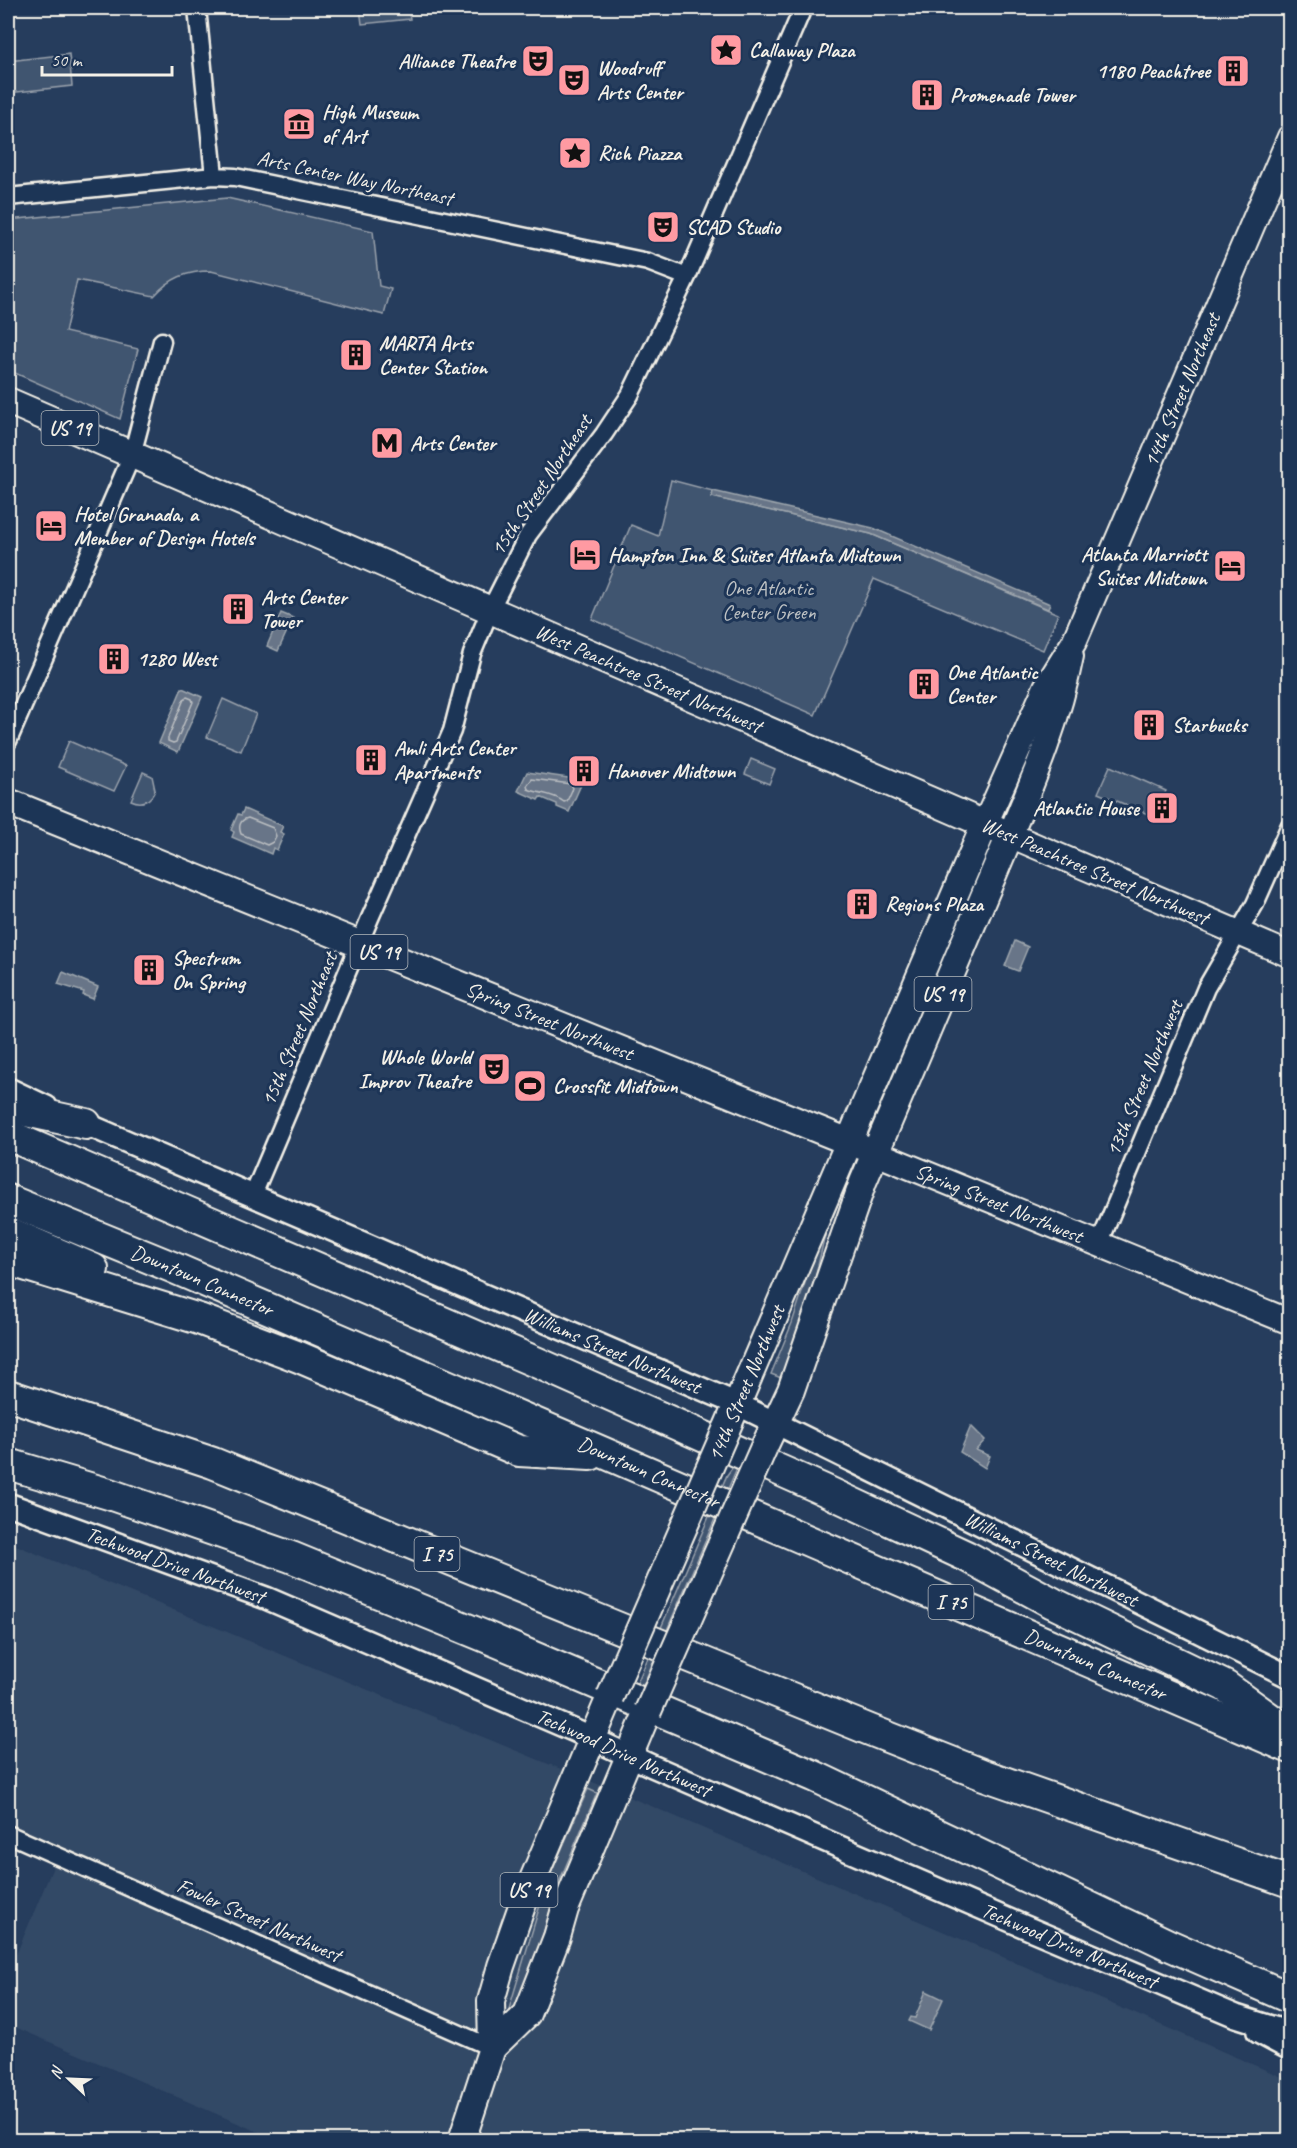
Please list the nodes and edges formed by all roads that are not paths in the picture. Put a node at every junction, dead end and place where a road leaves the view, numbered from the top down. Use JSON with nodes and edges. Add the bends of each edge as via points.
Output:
{"nodes":[{"id":1,"x":197,"y":8,"type":"edge"},
{"id":2,"x":803,"y":8,"type":"edge"},
{"id":3,"x":1290,"y":136,"type":"edge"},
{"id":4,"x":214,"y":176,"type":"junction"},
{"id":5,"x":8,"y":198,"type":"edge"},
{"id":6,"x":687,"y":277,"type":"junction"},
{"id":7,"x":162,"y":341,"type":"dead end"},
{"id":8,"x":8,"y":401,"type":"edge"},
{"id":9,"x":132,"y":455,"type":"junction"},
{"id":10,"x":490,"y":608,"type":"junction"},
{"id":11,"x":1074,"y":642,"type":"junction"},
{"id":12,"x":8,"y":741,"type":"edge"},
{"id":13,"x":8,"y":802,"type":"edge"},
{"id":14,"x":985,"y":824,"type":"junction"},
{"id":15,"x":1290,"y":825,"type":"edge"},
{"id":16,"x":1010,"y":835,"type":"junction"},
{"id":17,"x":1239,"y":933,"type":"junction"},
{"id":18,"x":359,"y":944,"type":"junction"},
{"id":19,"x":1290,"y":955,"type":"edge"},
{"id":20,"x":8,"y":1086,"type":"edge"},
{"id":21,"x":8,"y":1107,"type":"edge"},
{"id":22,"x":86,"y":1124,"type":"junction"},
{"id":23,"x":10,"y":1136,"type":"edge"},
{"id":24,"x":849,"y":1142,"type":"junction"},
{"id":25,"x":875,"y":1153,"type":"junction"},
{"id":26,"x":253,"y":1195,"type":"junction"},
{"id":27,"x":8,"y":1200,"type":"edge"},
{"id":28,"x":8,"y":1232,"type":"edge"},
{"id":29,"x":1099,"y":1244,"type":"junction"},
{"id":30,"x":8,"y":1260,"type":"edge"},
{"id":31,"x":199,"y":1319,"type":"junction"},
{"id":32,"x":1290,"y":1322,"type":"edge"},
{"id":33,"x":8,"y":1395,"type":"edge"},
{"id":34,"x":737,"y":1404,"type":"junction"},
{"id":35,"x":775,"y":1423,"type":"junction"},
{"id":36,"x":612,"y":1456,"type":"junction"},
{"id":37,"x":8,"y":1464,"type":"edge"},
{"id":38,"x":8,"y":1504,"type":"edge"},
{"id":39,"x":1290,"y":1677,"type":"edge"},
{"id":40,"x":1290,"y":1733,"type":"edge"},
{"id":41,"x":592,"y":1739,"type":"junction"},
{"id":42,"x":1290,"y":1748,"type":"edge"},
{"id":43,"x":629,"y":1756,"type":"junction"},
{"id":44,"x":8,"y":1834,"type":"edge"},
{"id":45,"x":1290,"y":1882,"type":"edge"},
{"id":46,"x":1290,"y":1998,"type":"edge"},
{"id":47,"x":1236,"y":2016,"type":"junction"},
{"id":48,"x":1290,"y":2032,"type":"edge"},
{"id":49,"x":492,"y":2048,"type":"junction"},
{"id":50,"x":1290,"y":2049,"type":"edge"},
{"id":51,"x":462,"y":2140,"type":"edge"}],
"edges":[{"from":1,"to":4,"type":"street"},
{"from":2,"to":6,"type":"street","name":"15th Street Northeast"},
{"from":3,"to":11,"type":"main road","name":"14th Street Northeast"},
{"from":4,"to":5,"type":"street","name":"Arts Center Way Northeast"},
{"from":4,"to":6,"type":"street","name":"Arts Center Way Northeast","via":[[253,179],[648,262]]},
{"from":6,"to":10,"type":"street","name":"15th Street Northeast","via":[[630,395],[528,535]]},
{"from":7,"to":9,"type":"street"},
{"from":8,"to":9,"type":"main road","name":"West Peachtree Street Northwest","number":"US 19"},
{"from":9,"to":10,"type":"main road","name":"West Peachtree Street Northwest","number":"US 19"},
{"from":9,"to":12,"type":"street"},
{"from":10,"to":14,"type":"main road","name":"West Peachtree Street Northwest","number":"US 19"},
{"from":10,"to":18,"type":"street","name":"15th Street Northeast","via":[[472,654],[452,731]]},
{"from":11,"to":14,"type":"main road","name":"14th Street Northeast","via":[[1046,687]]},
{"from":11,"to":16,"type":"main road","name":"14th Street Northeast","via":[[1064,695]]},
{"from":13,"to":18,"type":"main road","name":"Spring Street Northwest","number":"US 19"},
{"from":14,"to":16,"type":"main road","name":"West Peachtree Street Northwest","number":"US 19"},
{"from":14,"to":24,"type":"main road","name":"14th Street Northwest"},
{"from":15,"to":17,"type":"street","name":"13th Street Northwest"},
{"from":16,"to":17,"type":"main road","name":"West Peachtree Street Northwest"},
{"from":16,"to":25,"type":"main road","name":"14th Street Northwest","number":"US 19"},
{"from":17,"to":19,"type":"main road","name":"West Peachtree Street Northwest"},
{"from":17,"to":29,"type":"street","name":"13th Street Northwest","via":[[1206,988]]},
{"from":18,"to":24,"type":"main road","name":"Spring Street Northwest","number":"US 19"},
{"from":18,"to":26,"type":"street","name":"15th Street Northeast"},
{"from":20,"to":22,"type":"street"},
{"from":21,"to":22,"type":"highway"},
{"from":22,"to":26,"type":"street","name":"Williams Street Northwest"},
{"from":23,"to":40,"type":"highway","via":[[549,1367],[935,1542],[1226,1686]]},
{"from":24,"to":25,"type":"main road","name":"Spring Street Northwest"},
{"from":24,"to":34,"type":"main road","name":"14th Street Northwest","number":"US 19"},
{"from":25,"to":29,"type":"main road","name":"Spring Street Northwest"},
{"from":25,"to":35,"type":"main road","name":"14th Street Northwest","number":"US 19","via":[[791,1390]]},
{"from":26,"to":34,"type":"street","name":"Williams Street Northwest"},
{"from":27,"to":36,"type":"highway","name":"Downtown Connector","number":"I 75"},
{"from":28,"to":31,"type":"highway","via":[[159,1296]]},
{"from":29,"to":32,"type":"main road","name":"Spring Street Northwest"},
{"from":30,"to":31,"type":"highway"},
{"from":31,"to":36,"type":"highway","via":[[299,1357],[519,1451]]},
{"from":33,"to":45,"type":"highway","number":"I 75","via":[[213,1463],[891,1738]]},
{"from":34,"to":35,"type":"street","name":"Williams Street Northwest"},
{"from":34,"to":41,"type":"main road","name":"14th Street Northwest","number":"US 19","bridge":true},
{"from":35,"to":39,"type":"street","name":"Williams Street Northwest"},
{"from":35,"to":43,"type":"main road","name":"14th Street Northwest","number":"US 19","bridge":true},
{"from":36,"to":42,"type":"highway","name":"Downtown Connector","number":"I 75"},
{"from":37,"to":46,"type":"highway","via":[[109,1494],[291,1557],[484,1636],[814,1776],[1169,1946]]},
{"from":38,"to":41,"type":"street","name":"Techwood Drive Northwest","via":[[266,1598]]},
{"from":41,"to":43,"type":"street","name":"Techwood Drive Northwest"},
{"from":41,"to":49,"type":"main road","name":"14th Street Northwest","number":"US 19","via":[[523,1903],[501,1966],[491,2001]]},
{"from":43,"to":47,"type":"street","name":"Techwood Drive Northwest"},
{"from":43,"to":49,"type":"main road","name":"14th Street Northwest","number":"US 19","via":[[526,2013]]},
{"from":44,"to":49,"type":"street","name":"Fowler Street Northwest"},
{"from":47,"to":48,"type":"street","name":"Techwood Drive Northwest"},
{"from":47,"to":50,"type":"street","name":"Techwood Drive Northwest","via":[[1261,2035]]},
{"from":49,"to":51,"type":"main road","name":"14th Street Northwest","number":"US 19"}]}
